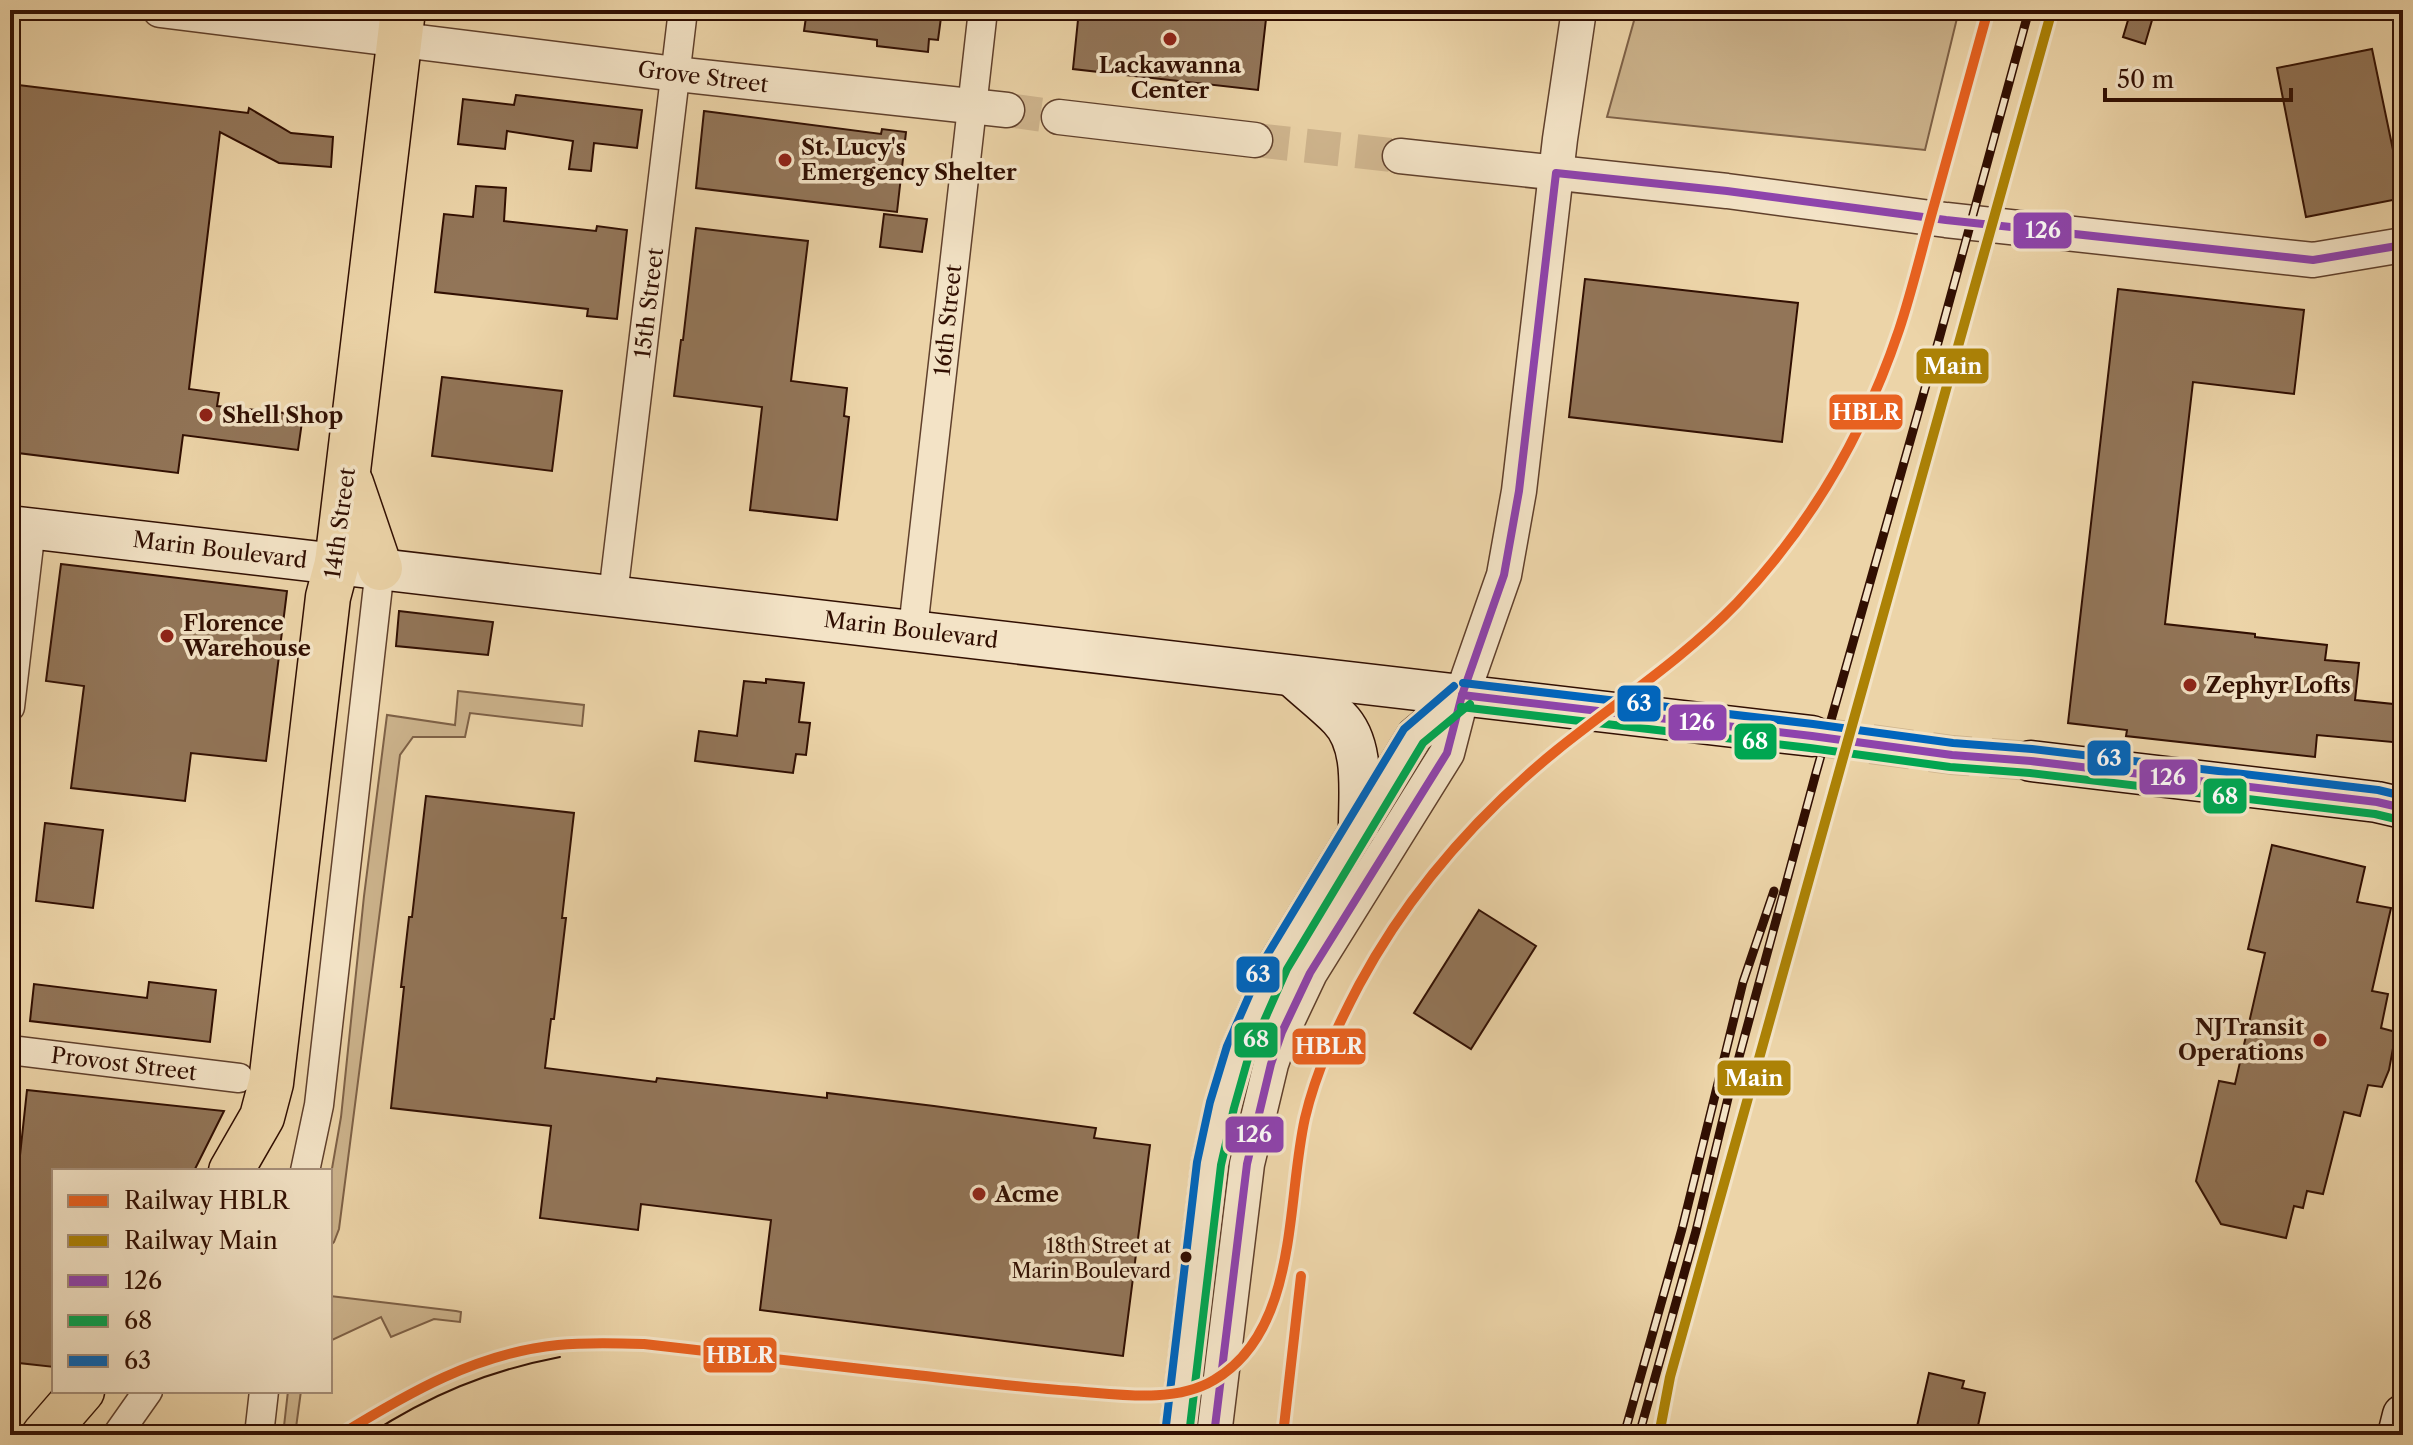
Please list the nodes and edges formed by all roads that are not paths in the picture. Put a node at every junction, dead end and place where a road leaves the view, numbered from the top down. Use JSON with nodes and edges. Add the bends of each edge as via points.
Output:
{"nodes":[{"id":1,"x":160,"y":10,"type":"edge"},
{"id":2,"x":683,"y":10,"type":"edge"},
{"id":3,"x":983,"y":10,"type":"edge"},
{"id":4,"x":1579,"y":10,"type":"edge"},
{"id":5,"x":402,"y":25,"type":"edge"},
{"id":6,"x":676,"y":74,"type":"junction"},
{"id":7,"x":972,"y":107,"type":"junction"},
{"id":8,"x":1007,"y":110,"type":"tunnel mouth"},
{"id":9,"x":1059,"y":117,"type":"tunnel mouth"},
{"id":10,"x":1255,"y":140,"type":"tunnel mouth"},
{"id":11,"x":1400,"y":156,"type":"tunnel mouth"},
{"id":12,"x":1556,"y":173,"type":"junction"},
{"id":13,"x":2403,"y":245,"type":"edge"},
{"id":14,"x":347,"y":473,"type":"junction"},
{"id":15,"x":21,"y":527,"type":"edge"},
{"id":16,"x":337,"y":563,"type":"junction"},
{"id":17,"x":380,"y":568,"type":"junction"},
{"id":18,"x":613,"y":595,"type":"junction"},
{"id":19,"x":913,"y":629,"type":"junction"},
{"id":20,"x":1292,"y":676,"type":"junction"},
{"id":21,"x":1462,"y":695,"type":"junction"},
{"id":22,"x":10,"y":707,"type":"edge"},
{"id":23,"x":1812,"y":736,"type":"tunnel mouth"},
{"id":24,"x":2031,"y":761,"type":"tunnel mouth"},
{"id":25,"x":2403,"y":808,"type":"edge"},
{"id":26,"x":1359,"y":825,"type":"junction"},
{"id":27,"x":10,"y":1050,"type":"edge"},
{"id":28,"x":255,"y":1081,"type":"junction"},
{"id":29,"x":232,"y":1169,"type":"edge"},
{"id":30,"x":305,"y":1169,"type":"edge"},
{"id":31,"x":80,"y":1393,"type":"edge"},
{"id":32,"x":147,"y":1393,"type":"edge"},
{"id":33,"x":264,"y":1393,"type":"edge"},
{"id":34,"x":2403,"y":1415,"type":"edge"},
{"id":35,"x":44,"y":1435,"type":"edge"},
{"id":36,"x":117,"y":1435,"type":"edge"},
{"id":37,"x":259,"y":1435,"type":"edge"},
{"id":38,"x":1177,"y":1435,"type":"edge"},
{"id":39,"x":1214,"y":1435,"type":"edge"},
{"id":40,"x":2398,"y":1435,"type":"edge"}],
"edges":[{"from":1,"to":5,"type":"street","name":"Grove Street"},
{"from":2,"to":6,"type":"street","name":"15th Street"},
{"from":3,"to":7,"type":"street","name":"16th Street"},
{"from":4,"to":12,"type":"street"},
{"from":5,"to":6,"type":"street","name":"Grove Street"},
{"from":5,"to":14,"type":"highway","name":"14th Street"},
{"from":6,"to":7,"type":"street","name":"Grove Street"},
{"from":6,"to":18,"type":"street","name":"15th Street"},
{"from":7,"to":8,"type":"street","name":"Grove Street"},
{"from":7,"to":19,"type":"street","name":"16th Street"},
{"from":9,"to":10,"type":"street"},
{"from":11,"to":12,"type":"street"},
{"from":12,"to":13,"type":"street","via":[[2313,260]]},
{"from":12,"to":21,"type":"street","via":[[1510,548]]},
{"from":14,"to":16,"type":"highway","name":"14th Street"},
{"from":14,"to":17,"type":"highway"},
{"from":15,"to":16,"type":"main road","name":"Marin Boulevard"},
{"from":15,"to":22,"type":"street"},
{"from":16,"to":17,"type":"main road","name":"Marin Boulevard"},
{"from":16,"to":28,"type":"highway","name":"14th Street"},
{"from":17,"to":18,"type":"main road","name":"Marin Boulevard"},
{"from":17,"to":30,"type":"street","name":"14th Street","via":[[319,1105]]},
{"from":18,"to":19,"type":"main road","name":"Marin Boulevard"},
{"from":19,"to":20,"type":"main road","name":"Marin Boulevard"},
{"from":20,"to":21,"type":"main road","name":"Marin Boulevard"},
{"from":20,"to":26,"type":"main road","via":[[1348,731],[1359,767]]},
{"from":21,"to":23,"type":"main road","name":"Marin Boulevard"},
{"from":21,"to":26,"type":"street","via":[[1414,735]]},
{"from":21,"to":39,"type":"street","via":[[1447,753],[1310,973],[1271,1064],[1247,1164]]},
{"from":24,"to":25,"type":"main road"},
{"from":26,"to":38,"type":"street","via":[[1276,963],[1238,1051],[1209,1163]]},
{"from":27,"to":28,"type":"street","name":"Provost Street"},
{"from":28,"to":29,"type":"highway","name":"14th Street","via":[[262,1117]]},
{"from":31,"to":35,"type":"highway"},
{"from":32,"to":36,"type":"street"},
{"from":33,"to":37,"type":"street"},
{"from":34,"to":40,"type":"main road"}]}
